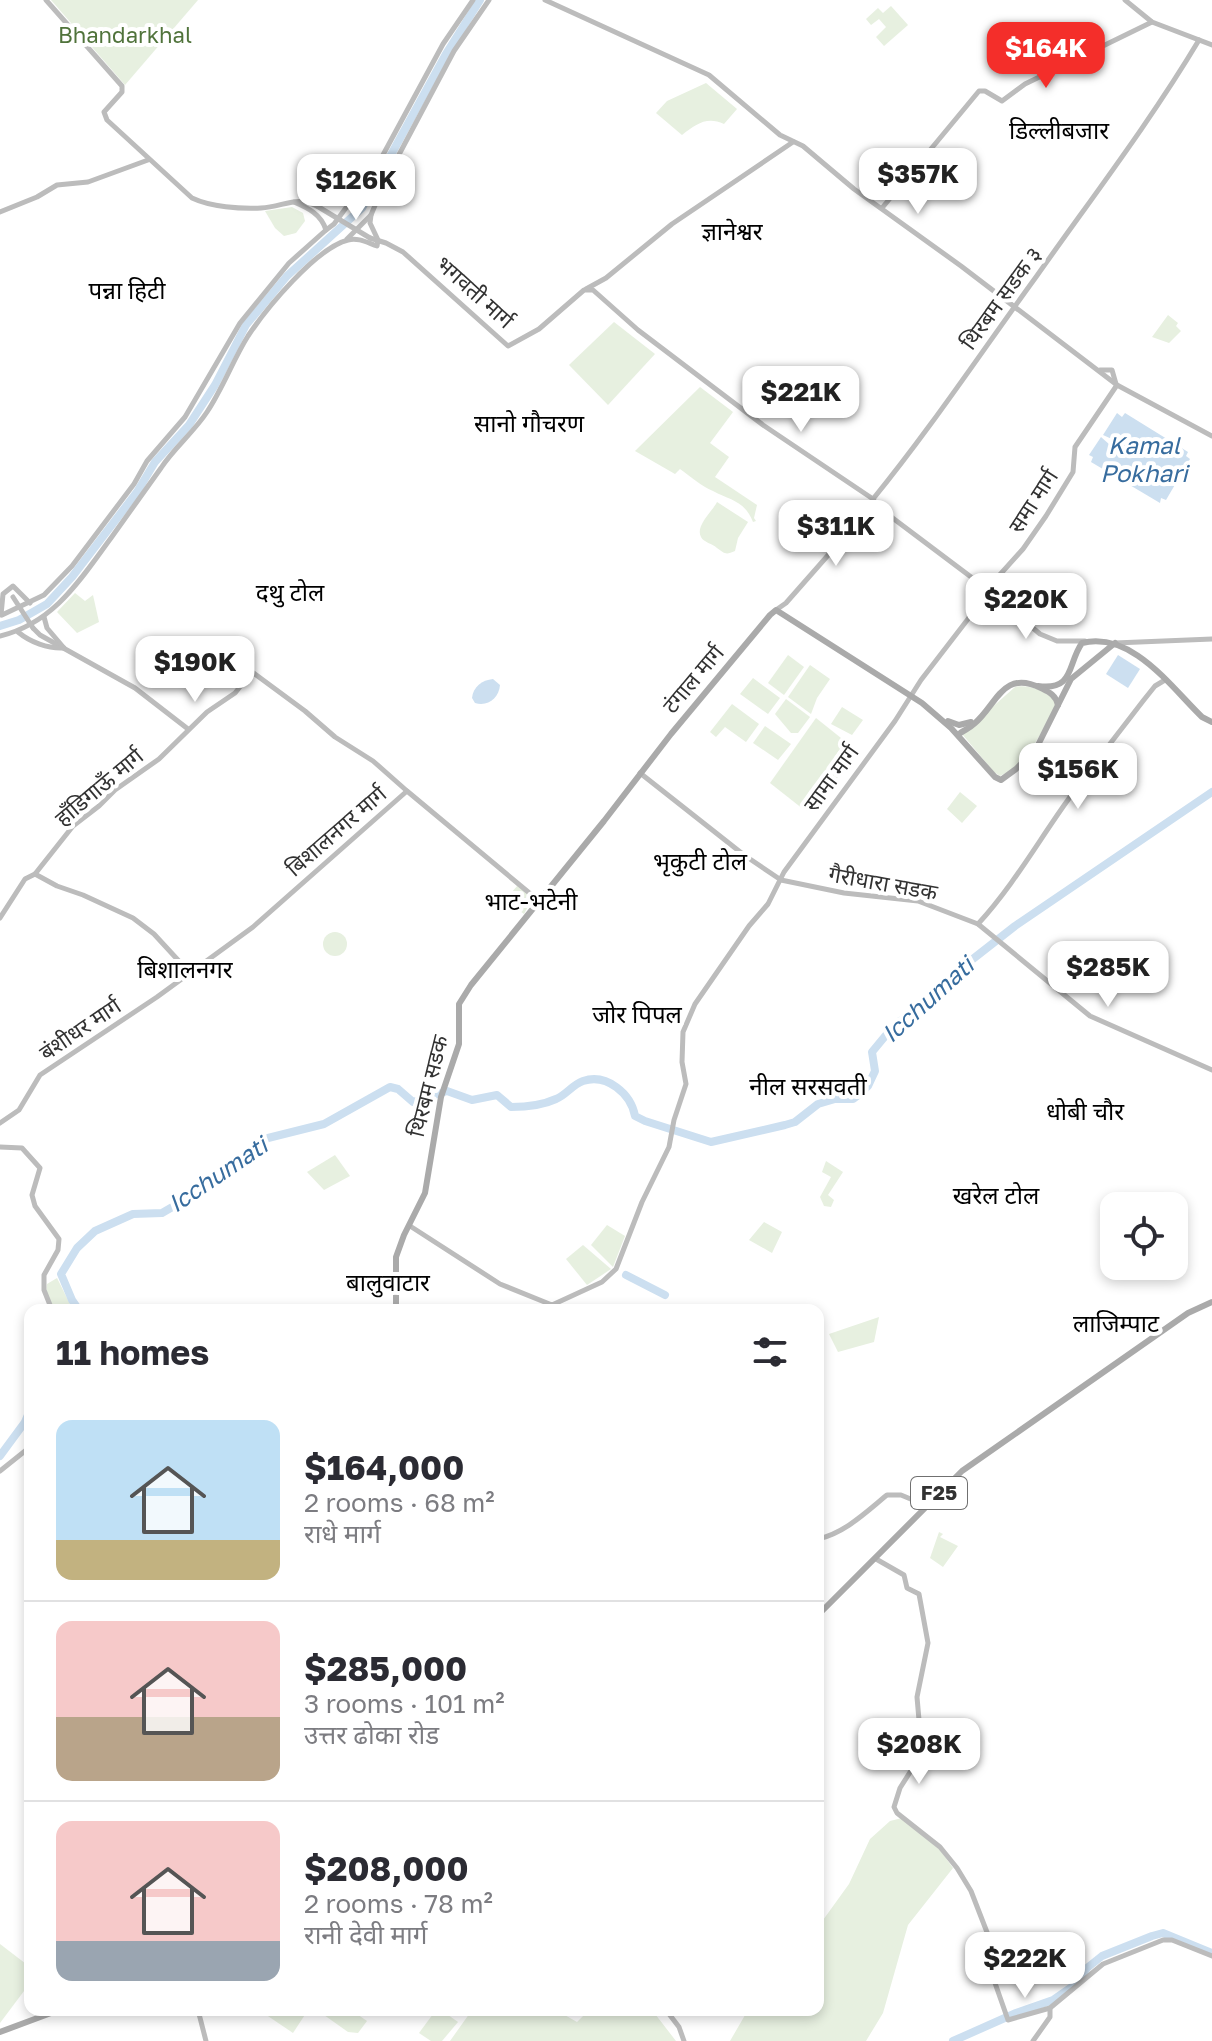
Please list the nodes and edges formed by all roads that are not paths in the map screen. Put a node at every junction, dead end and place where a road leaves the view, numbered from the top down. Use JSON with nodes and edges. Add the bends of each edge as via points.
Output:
{"nodes":[{"id":1,"x":46,"y":0,"type":"edge"},
{"id":2,"x":473,"y":0,"type":"edge"},
{"id":3,"x":489,"y":0,"type":"edge"},
{"id":4,"x":545,"y":0,"type":"edge"},
{"id":5,"x":1125,"y":0,"type":"edge"},
{"id":6,"x":1152,"y":22,"type":"junction"},
{"id":7,"x":1199,"y":40,"type":"junction"},
{"id":8,"x":1212,"y":45,"type":"edge"},
{"id":9,"x":794,"y":142,"type":"junction"},
{"id":10,"x":148,"y":160,"type":"junction"},
{"id":11,"x":305,"y":200,"type":"junction"},
{"id":12,"x":351,"y":201,"type":"junction"},
{"id":13,"x":294,"y":202,"type":"junction"},
{"id":14,"x":882,"y":208,"type":"junction"},
{"id":15,"x":0,"y":212,"type":"edge"},
{"id":16,"x":371,"y":215,"type":"junction"},
{"id":17,"x":326,"y":230,"type":"junction"},
{"id":18,"x":347,"y":240,"type":"junction"},
{"id":19,"x":378,"y":243,"type":"junction"},
{"id":20,"x":606,"y":278,"type":"junction"},
{"id":21,"x":584,"y":290,"type":"junction"},
{"id":22,"x":601,"y":297,"type":"junction"},
{"id":23,"x":1014,"y":308,"type":"junction"},
{"id":24,"x":1117,"y":385,"type":"junction"},
{"id":25,"x":1212,"y":436,"type":"edge"},
{"id":26,"x":874,"y":501,"type":"junction"},
{"id":27,"x":987,"y":589,"type":"junction"},
{"id":28,"x":2,"y":590,"type":"edge"},
{"id":29,"x":30,"y":603,"type":"junction"},
{"id":30,"x":776,"y":610,"type":"junction"},
{"id":31,"x":1,"y":615,"type":"edge"},
{"id":32,"x":44,"y":617,"type":"junction"},
{"id":33,"x":18,"y":632,"type":"junction"},
{"id":34,"x":0,"y":636,"type":"edge"},
{"id":35,"x":1212,"y":639,"type":"edge"},
{"id":36,"x":1086,"y":641,"type":"junction"},
{"id":37,"x":1115,"y":643,"type":"junction"},
{"id":38,"x":64,"y":648,"type":"junction"},
{"id":39,"x":1071,"y":676,"type":"junction"},
{"id":40,"x":1165,"y":680,"type":"junction"},
{"id":41,"x":1038,"y":686,"type":"junction"},
{"id":42,"x":912,"y":697,"type":"junction"},
{"id":43,"x":1058,"y":705,"type":"junction"},
{"id":44,"x":931,"y":710,"type":"junction"},
{"id":45,"x":981,"y":717,"type":"junction"},
{"id":46,"x":1212,"y":722,"type":"edge"},
{"id":47,"x":188,"y":729,"type":"junction"},
{"id":48,"x":958,"y":735,"type":"junction"},
{"id":49,"x":640,"y":773,"type":"junction"},
{"id":50,"x":407,"y":791,"type":"junction"},
{"id":51,"x":35,"y":874,"type":"junction"},
{"id":52,"x":781,"y":880,"type":"junction"},
{"id":53,"x":539,"y":901,"type":"junction"},
{"id":54,"x":0,"y":918,"type":"edge"},
{"id":55,"x":978,"y":924,"type":"junction"},
{"id":56,"x":189,"y":972,"type":"junction"},
{"id":57,"x":1212,"y":1070,"type":"edge"},
{"id":58,"x":0,"y":1123,"type":"edge"},
{"id":59,"x":0,"y":1147,"type":"edge"},
{"id":60,"x":410,"y":1226,"type":"junction"},
{"id":61,"x":1212,"y":1302,"type":"edge"},
{"id":62,"x":50,"y":1304,"type":"edge"},
{"id":63,"x":396,"y":1304,"type":"edge"},
{"id":64,"x":543,"y":1304,"type":"edge"},
{"id":65,"x":560,"y":1304,"type":"edge"},
{"id":66,"x":24,"y":1452,"type":"edge"},
{"id":67,"x":0,"y":1471,"type":"edge"},
{"id":68,"x":925,"y":1505,"type":"junction"},
{"id":69,"x":824,"y":1537,"type":"edge"},
{"id":70,"x":876,"y":1559,"type":"junction"},
{"id":71,"x":824,"y":1609,"type":"edge"},
{"id":72,"x":1212,"y":1956,"type":"edge"},
{"id":73,"x":1050,"y":2008,"type":"junction"},
{"id":74,"x":43,"y":2016,"type":"edge"},
{"id":75,"x":200,"y":2016,"type":"edge"},
{"id":76,"x":671,"y":2016,"type":"edge"},
{"id":77,"x":0,"y":2032,"type":"edge"},
{"id":78,"x":206,"y":2041,"type":"edge"},
{"id":79,"x":684,"y":2041,"type":"edge"},
{"id":80,"x":1033,"y":2041,"type":"edge"}],
"edges":[{"from":1,"to":10,"type":"main road","via":[[122,86],[104,114]]},
{"from":2,"to":12,"type":"main road","via":[[443,44],[369,182]]},
{"from":3,"to":16,"type":"main road","via":[[398,152]]},
{"from":4,"to":9,"type":"main road","via":[[709,75]]},
{"from":5,"to":6,"type":"main road"},
{"from":6,"to":7,"type":"main road"},
{"from":6,"to":14,"type":"main road","via":[[1025,84],[1002,101],[979,91]]},
{"from":7,"to":8,"type":"main road"},
{"from":7,"to":23,"type":"main road","name":"थिरबम सडक ३"},
{"from":9,"to":14,"type":"main road"},
{"from":9,"to":20,"type":"main road","via":[[672,224]]},
{"from":10,"to":13,"type":"main road","via":[[198,201],[253,208]]},
{"from":10,"to":15,"type":"main road","via":[[88,182],[57,185]]},
{"from":11,"to":12,"type":"main road"},
{"from":11,"to":13,"type":"main road"},
{"from":11,"to":19,"type":"main road","name":"भगवती मार्ग","bridge":true},
{"from":12,"to":17,"type":"main road"},
{"from":13,"to":17,"type":"main road","via":[[315,213]]},
{"from":14,"to":23,"type":"main road"},
{"from":16,"to":18,"type":"main road"},
{"from":16,"to":19,"type":"main road"},
{"from":17,"to":29,"type":"main road","via":[[289,263],[240,323],[185,417],[72,566]]},
{"from":18,"to":19,"type":"main road"},
{"from":18,"to":32,"type":"main road","via":[[294,279],[247,338],[195,429],[161,466],[78,583]]},
{"from":19,"to":21,"type":"main road","name":"भगवती मार्ग","via":[[403,252],[508,346],[539,329]]},
{"from":20,"to":21,"type":"main road"},
{"from":20,"to":22,"type":"main road"},
{"from":21,"to":22,"type":"main road"},
{"from":22,"to":26,"type":"main road","via":[[796,449]]},
{"from":23,"to":24,"type":"main road"},
{"from":23,"to":26,"type":"main road","name":"थिरबम सडक ३"},
{"from":24,"to":25,"type":"main road"},
{"from":24,"to":27,"type":"main road","name":"समा मार्ग","via":[[1075,447],[1073,472],[1046,516]]},
{"from":26,"to":27,"type":"main road"},
{"from":26,"to":30,"type":"main road","name":"थिरबम सडक ३"},
{"from":27,"to":36,"type":"main road","via":[[1045,636]]},
{"from":27,"to":42,"type":"main road","name":"सामा मार्ग"},
{"from":28,"to":29,"type":"main road","via":[[13,586]]},
{"from":28,"to":31,"type":"main road"},
{"from":28,"to":38,"type":"main road","bridge":true,"via":[[40,635]]},
{"from":29,"to":31,"type":"main road"},
{"from":30,"to":42,"type":"main road"},
{"from":30,"to":49,"type":"main road","name":"टंगाल मार्ग"},
{"from":32,"to":33,"type":"main road"},
{"from":32,"to":38,"type":"main road"},
{"from":33,"to":34,"type":"main road"},
{"from":33,"to":38,"type":"main road"},
{"from":35,"to":37,"type":"main road"},
{"from":36,"to":37,"type":"main road"},
{"from":36,"to":39,"type":"main road"},
{"from":37,"to":39,"type":"main road"},
{"from":37,"to":40,"type":"main road"},
{"from":38,"to":47,"type":"main road","via":[[135,688]]},
{"from":39,"to":41,"type":"main road","via":[[1053,687]]},
{"from":39,"to":43,"type":"main road"},
{"from":40,"to":46,"type":"main road"},
{"from":40,"to":55,"type":"main road","via":[[1143,701]]},
{"from":41,"to":43,"type":"main road","via":[[1055,696]]},
{"from":41,"to":45,"type":"main road","via":[[1013,684]]},
{"from":42,"to":44,"type":"main road"},
{"from":42,"to":52,"type":"main road","name":"सामा मार्ग"},
{"from":43,"to":48,"type":"main road","via":[[1036,749],[1001,780]]},
{"from":44,"to":45,"type":"main road","via":[[959,725]]},
{"from":44,"to":48,"type":"main road"},
{"from":45,"to":48,"type":"main road"},
{"from":47,"to":50,"type":"main road","name":"हाँडिगाऊँ मार्ग","via":[[235,693],[252,672]]},
{"from":47,"to":51,"type":"main road","name":"हाँडिगाऊँ मार्ग","via":[[159,759],[73,826]]},
{"from":49,"to":52,"type":"main road"},
{"from":49,"to":53,"type":"main road","name":"थिरबम सडक"},
{"from":50,"to":53,"type":"main road","name":"बिशालनगर मार्ग"},
{"from":50,"to":56,"type":"main road","name":"बिशालनगर मार्ग","via":[[253,927]]},
{"from":51,"to":54,"type":"main road","name":"हाँडिगाऊँ मार्ग","via":[[25,879]]},
{"from":51,"to":56,"type":"main road","via":[[133,918]]},
{"from":52,"to":55,"type":"main road","name":"गैरीधारा सडक","via":[[918,901]]},
{"from":52,"to":65,"type":"main road","name":"सामा मार्ग","via":[[690,1015],[683,1032],[686,1084],[665,1159],[616,1269]]},
{"from":53,"to":60,"type":"main road","name":"थिरबम सडक","via":[[459,1004],[459,1044],[443,1090],[425,1193]]},
{"from":55,"to":57,"type":"main road","via":[[1090,1016]]},
{"from":56,"to":58,"type":"main road","name":"बंशीधर मार्ग","via":[[40,1075],[19,1110]]},
{"from":59,"to":62,"type":"main road","via":[[22,1148],[40,1168],[32,1195],[59,1239],[44,1275]]},
{"from":60,"to":63,"type":"main road","name":"थिरबम सडक","via":[[396,1257]]},
{"from":60,"to":64,"type":"main road","via":[[500,1284]]},
{"from":61,"to":68,"type":"main road","number":"F25","via":[[1188,1313],[962,1471]]},
{"from":66,"to":67,"type":"main road"},
{"from":68,"to":69,"type":"main road","via":[[887,1495],[869,1513]]},
{"from":68,"to":70,"type":"main road","number":"F25"},
{"from":70,"to":71,"type":"main road","number":"F25"},
{"from":70,"to":73,"type":"main road","via":[[904,1575],[907,1588],[919,1594],[928,1643],[917,1697],[919,1758],[894,1807],[940,1847],[971,1891],[990,1940],[995,1983],[1008,2020]]},
{"from":72,"to":73,"type":"main road","via":[[1168,1939],[1103,1964]]},
{"from":73,"to":80,"type":"main road","via":[[1050,2017]]},
{"from":74,"to":77,"type":"main road"},
{"from":75,"to":78,"type":"main road"},
{"from":76,"to":79,"type":"main road"}]}
